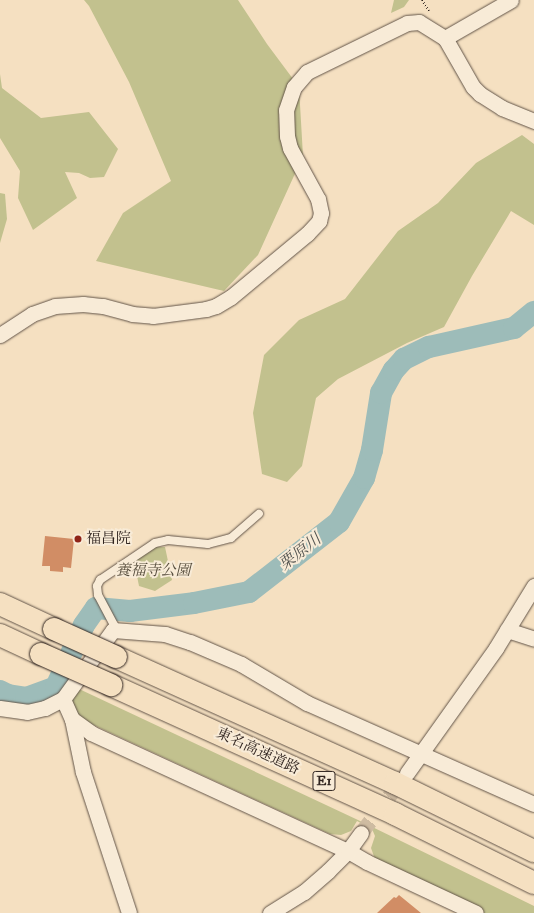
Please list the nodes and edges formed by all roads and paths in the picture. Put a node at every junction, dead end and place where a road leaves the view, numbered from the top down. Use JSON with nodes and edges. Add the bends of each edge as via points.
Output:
{"nodes":[{"id":1,"x":511,"y":0,"type":"edge"},
{"id":2,"x":445,"y":38,"type":"junction"},
{"id":3,"x":534,"y":121,"type":"edge"},
{"id":4,"x":0,"y":335,"type":"edge"},
{"id":5,"x":259,"y":514,"type":"dead end"},
{"id":6,"x":534,"y":586,"type":"edge"},
{"id":7,"x":0,"y":604,"type":"edge"},
{"id":8,"x":113,"y":628,"type":"junction"},
{"id":9,"x":506,"y":630,"type":"junction"},
{"id":10,"x":0,"y":635,"type":"edge"},
{"id":11,"x":534,"y":639,"type":"edge"},
{"id":12,"x":63,"y":699,"type":"junction"},
{"id":13,"x":0,"y":708,"type":"edge"},
{"id":14,"x":72,"y":719,"type":"junction"},
{"id":15,"x":421,"y":755,"type":"junction"},
{"id":16,"x":407,"y":773,"type":"tunnel mouth"},
{"id":17,"x":534,"y":804,"type":"edge"},
{"id":18,"x":361,"y":833,"type":"tunnel mouth"},
{"id":19,"x":348,"y":851,"type":"junction"},
{"id":20,"x":534,"y":851,"type":"edge"},
{"id":21,"x":534,"y":883,"type":"edge"},
{"id":22,"x":129,"y":913,"type":"edge"},
{"id":23,"x":270,"y":913,"type":"edge"},
{"id":24,"x":476,"y":913,"type":"edge"}],
"edges":[{"from":1,"to":2,"type":"street"},
{"from":2,"to":3,"type":"street","via":[[473,87],[480,94],[502,108]]},
{"from":2,"to":4,"type":"street","via":[[419,22],[407,22],[307,72],[294,87],[288,104],[286,136],[318,199],[321,213],[319,221],[231,297],[206,309],[153,316],[132,314],[103,306],[55,306],[32,314]]},
{"from":5,"to":8,"type":"lane","via":[[231,538],[208,544],[168,540],[155,542],[100,580],[97,586],[100,599]]},
{"from":6,"to":9,"type":"street"},
{"from":7,"to":20,"type":"highway","name":"東名高速道路","number":"E1","bridge":true,"via":[[395,784]]},
{"from":8,"to":12,"type":"street"},
{"from":8,"to":15,"type":"street","via":[[165,634],[190,642],[241,664],[307,703]]},
{"from":9,"to":11,"type":"street"},
{"from":9,"to":15,"type":"street"},
{"from":10,"to":21,"type":"highway","name":"東名高速道路","number":"E1","bridge":true,"via":[[388,811]]},
{"from":12,"to":13,"type":"street","via":[[45,708],[27,712]]},
{"from":12,"to":14,"type":"street"},
{"from":14,"to":19,"type":"street","via":[[91,734]]},
{"from":14,"to":22,"type":"street","via":[[83,772]]},
{"from":15,"to":16,"type":"street"},
{"from":15,"to":17,"type":"street"},
{"from":18,"to":19,"type":"street"},
{"from":19,"to":23,"type":"street","via":[[304,892]]},
{"from":19,"to":24,"type":"street"}]}
